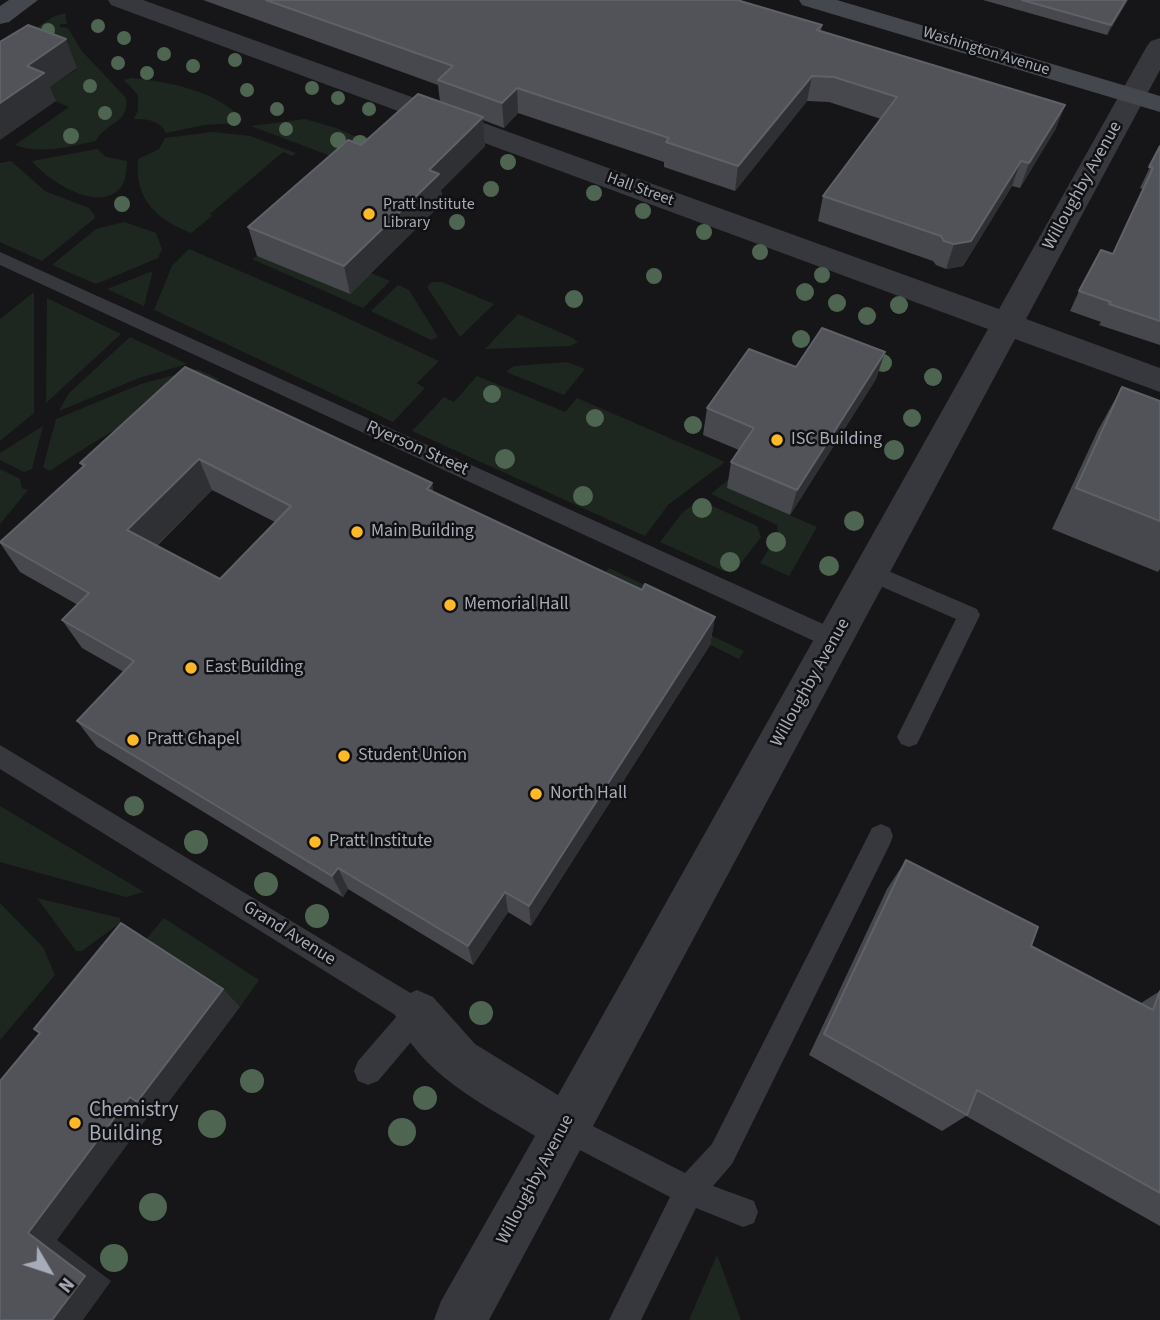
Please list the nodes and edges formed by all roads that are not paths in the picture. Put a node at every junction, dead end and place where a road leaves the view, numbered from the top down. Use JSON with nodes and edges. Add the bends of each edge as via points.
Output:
{"nodes":[{"id":1,"x":26,"y":0,"type":"edge"},
{"id":2,"x":120,"y":0,"type":"edge"},
{"id":3,"x":811,"y":0,"type":"edge"},
{"id":4,"x":0,"y":17,"type":"edge"},
{"id":5,"x":1160,"y":46,"type":"edge"},
{"id":6,"x":1147,"y":100,"type":"edge"},
{"id":7,"x":0,"y":258,"type":"edge"},
{"id":8,"x":1007,"y":324,"type":"junction"},
{"id":9,"x":1160,"y":380,"type":"edge"},
{"id":10,"x":872,"y":573,"type":"junction"},
{"id":11,"x":835,"y":640,"type":"junction"},
{"id":12,"x":909,"y":737,"type":"dead end"},
{"id":13,"x":0,"y":756,"type":"edge"},
{"id":14,"x":881,"y":836,"type":"dead end"},
{"id":15,"x":417,"y":1013,"type":"junction"},
{"id":16,"x":368,"y":1071,"type":"dead end"},
{"id":17,"x":565,"y":1127,"type":"junction"},
{"id":18,"x":689,"y":1191,"type":"junction"},
{"id":19,"x":743,"y":1212,"type":"dead end"},
{"id":20,"x":460,"y":1320,"type":"edge"},
{"id":21,"x":625,"y":1320,"type":"edge"}],
"edges":[{"from":1,"to":4,"type":"main road"},
{"from":2,"to":8,"type":"street","name":"Hall Street"},
{"from":3,"to":6,"type":"main road","name":"Washington Avenue"},
{"from":5,"to":6,"type":"street","name":"Willoughby Avenue"},
{"from":6,"to":8,"type":"street","name":"Willoughby Avenue"},
{"from":7,"to":11,"type":"lane","name":"Ryerson Street"},
{"from":8,"to":9,"type":"street","name":"Hall Street"},
{"from":8,"to":10,"type":"street","name":"Willoughby Avenue"},
{"from":10,"to":11,"type":"street","name":"Willoughby Avenue"},
{"from":10,"to":12,"type":"lane","via":[[969,615]]},
{"from":11,"to":17,"type":"street","name":"Willoughby Avenue"},
{"from":13,"to":15,"type":"lane","name":"Grand Avenue"},
{"from":14,"to":18,"type":"lane","via":[[722,1154]]},
{"from":15,"to":16,"type":"lane"},
{"from":15,"to":17,"type":"street","name":"Grand Avenue","via":[[458,1061]]},
{"from":17,"to":18,"type":"lane"},
{"from":17,"to":20,"type":"street","name":"Willoughby Avenue"},
{"from":18,"to":19,"type":"lane"},
{"from":18,"to":21,"type":"lane"}]}
